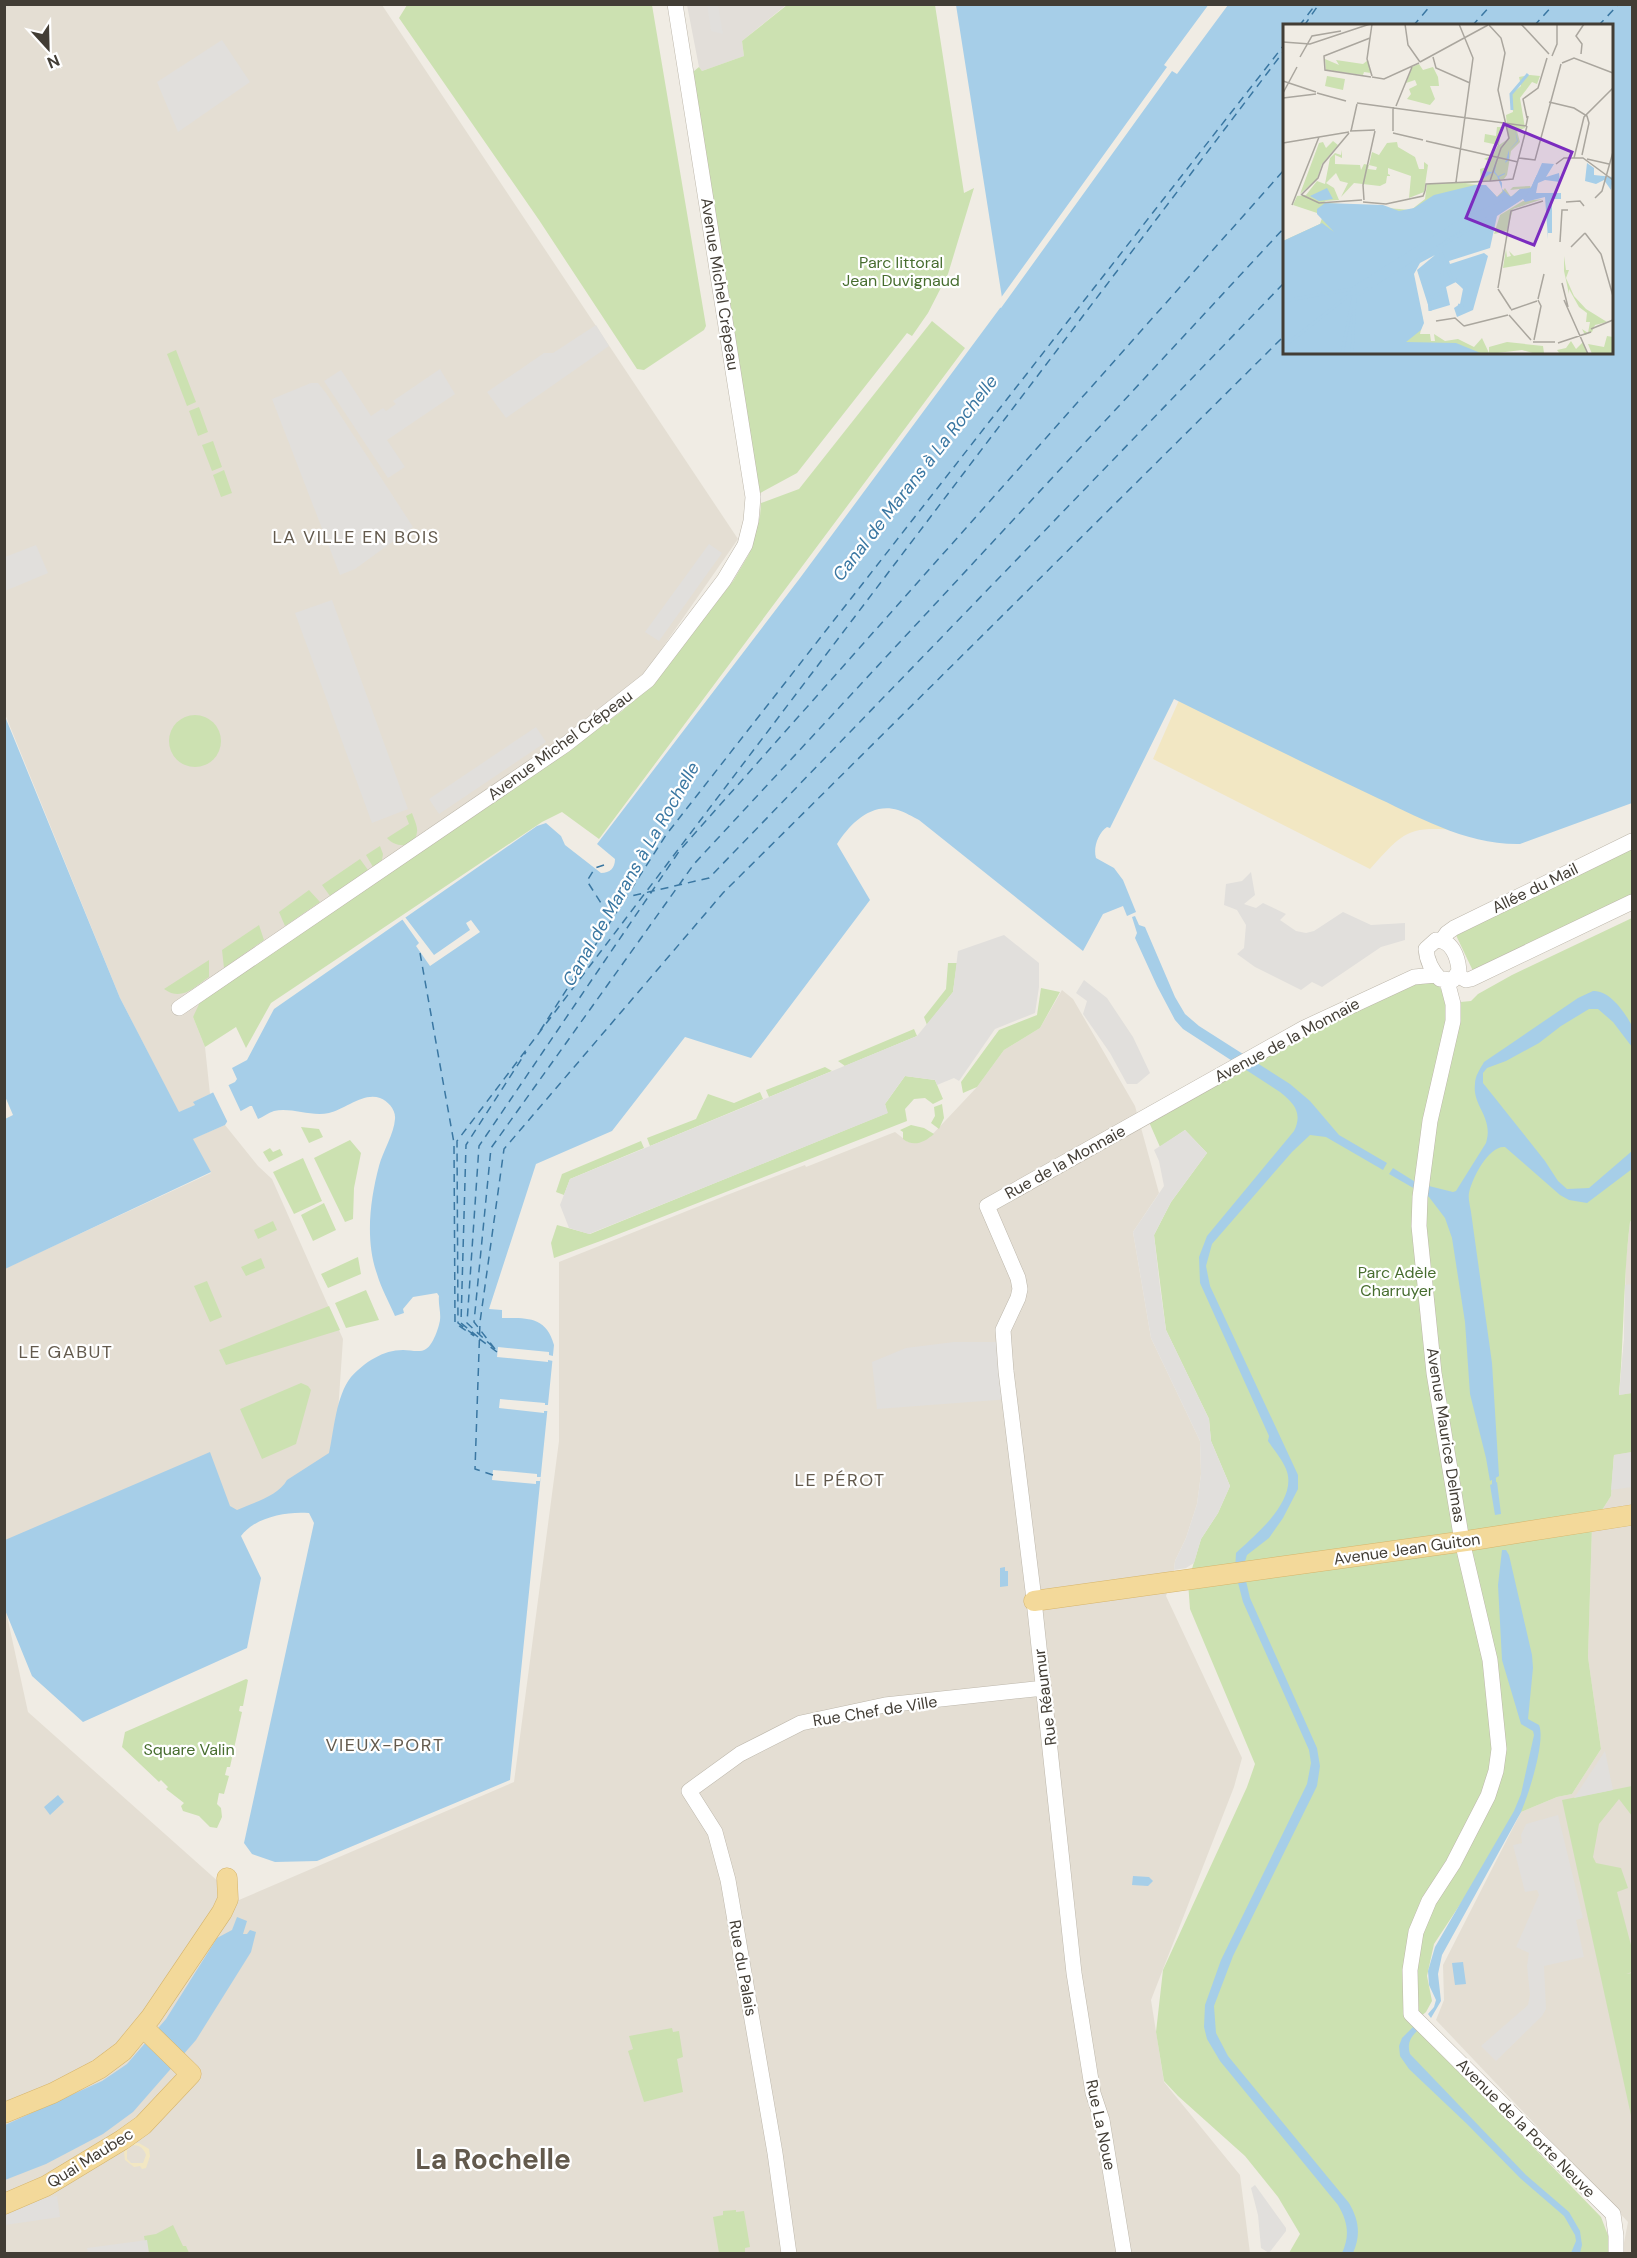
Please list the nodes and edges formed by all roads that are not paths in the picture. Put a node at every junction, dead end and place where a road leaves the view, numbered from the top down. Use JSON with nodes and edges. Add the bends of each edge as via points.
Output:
{"nodes":[{"id":1,"x":675,"y":4,"type":"edge"},
{"id":2,"x":1632,"y":841,"type":"edge"},
{"id":3,"x":1632,"y":902,"type":"edge"},
{"id":4,"x":1442,"y":940,"type":"junction"},
{"id":5,"x":1447,"y":977,"type":"junction"},
{"id":6,"x":179,"y":1008,"type":"dead end"},
{"id":7,"x":1143,"y":1119,"type":"joint"},
{"id":8,"x":987,"y":1206,"type":"joint"},
{"id":9,"x":1632,"y":1515,"type":"edge"},
{"id":10,"x":1462,"y":1541,"type":"junction"},
{"id":11,"x":1034,"y":1601,"type":"junction"},
{"id":12,"x":1044,"y":1688,"type":"junction"},
{"id":13,"x":689,"y":1791,"type":"joint"},
{"id":14,"x":227,"y":1878,"type":"dead end"},
{"id":15,"x":1077,"y":1996,"type":"joint"},
{"id":16,"x":1411,"y":2014,"type":"joint"},
{"id":17,"x":145,"y":2032,"type":"junction"},
{"id":18,"x":4,"y":2113,"type":"edge"},
{"id":19,"x":4,"y":2204,"type":"edge"},
{"id":20,"x":789,"y":2253,"type":"edge"},
{"id":21,"x":1124,"y":2253,"type":"edge"},
{"id":22,"x":1616,"y":2253,"type":"edge"}],
"edges":[{"from":1,"to":6,"type":"street","name":"Avenue Michel Crépeau","via":[[753,497],[745,545],[724,580],[648,680],[566,745]]},
{"from":2,"to":4,"type":"street","name":"Allée du Mail","via":[[1454,928]]},
{"from":3,"to":5,"type":"street","via":[[1471,979]]},
{"from":4,"to":5,"type":"street","via":[[1453,950],[1458,964]]},
{"from":4,"to":5,"type":"street","via":[[1426,949],[1428,961]]},
{"from":5,"to":7,"type":"street","name":"Avenue de la Monnaie","via":[[1414,977],[1304,1028]]},
{"from":5,"to":10,"type":"street","name":"Avenue Maurice Delmas","via":[[1453,1021],[1430,1121],[1420,1197],[1434,1373]]},
{"from":7,"to":8,"type":"street","name":"Rue de la Monnaie"},
{"from":8,"to":11,"type":"street","name":"Rue Réaumur","via":[[1020,1289],[1003,1330]]},
{"from":9,"to":10,"type":"main road","name":"Avenue Jean Guiton"},
{"from":10,"to":11,"type":"main road","name":"Avenue Jean Guiton"},
{"from":10,"to":16,"type":"street","name":"Avenue Maurice Delmas","via":[[1490,1660],[1499,1749],[1488,1796],[1416,1932],[1410,1970]]},
{"from":11,"to":12,"type":"street","name":"Rue Réaumur"},
{"from":12,"to":13,"type":"street","name":"Rue Chef de Ville","via":[[885,1705],[801,1724],[740,1754]]},
{"from":12,"to":15,"type":"street","name":"Rue Réaumur"},
{"from":13,"to":20,"type":"street","name":"Rue du Palais","via":[[715,1832],[728,1880]]},
{"from":14,"to":17,"type":"main road","via":[[228,1899],[222,1912]]},
{"from":15,"to":21,"type":"street","name":"Rue La Noue"},
{"from":16,"to":22,"type":"street","name":"Avenue de la Porte Neuve","via":[[1613,2214]]},
{"from":17,"to":18,"type":"main road","via":[[99,2070]]},
{"from":17,"to":19,"type":"main road","name":"Quai Maubec","via":[[186,2069],[142,2125],[46,2187]]}]}
